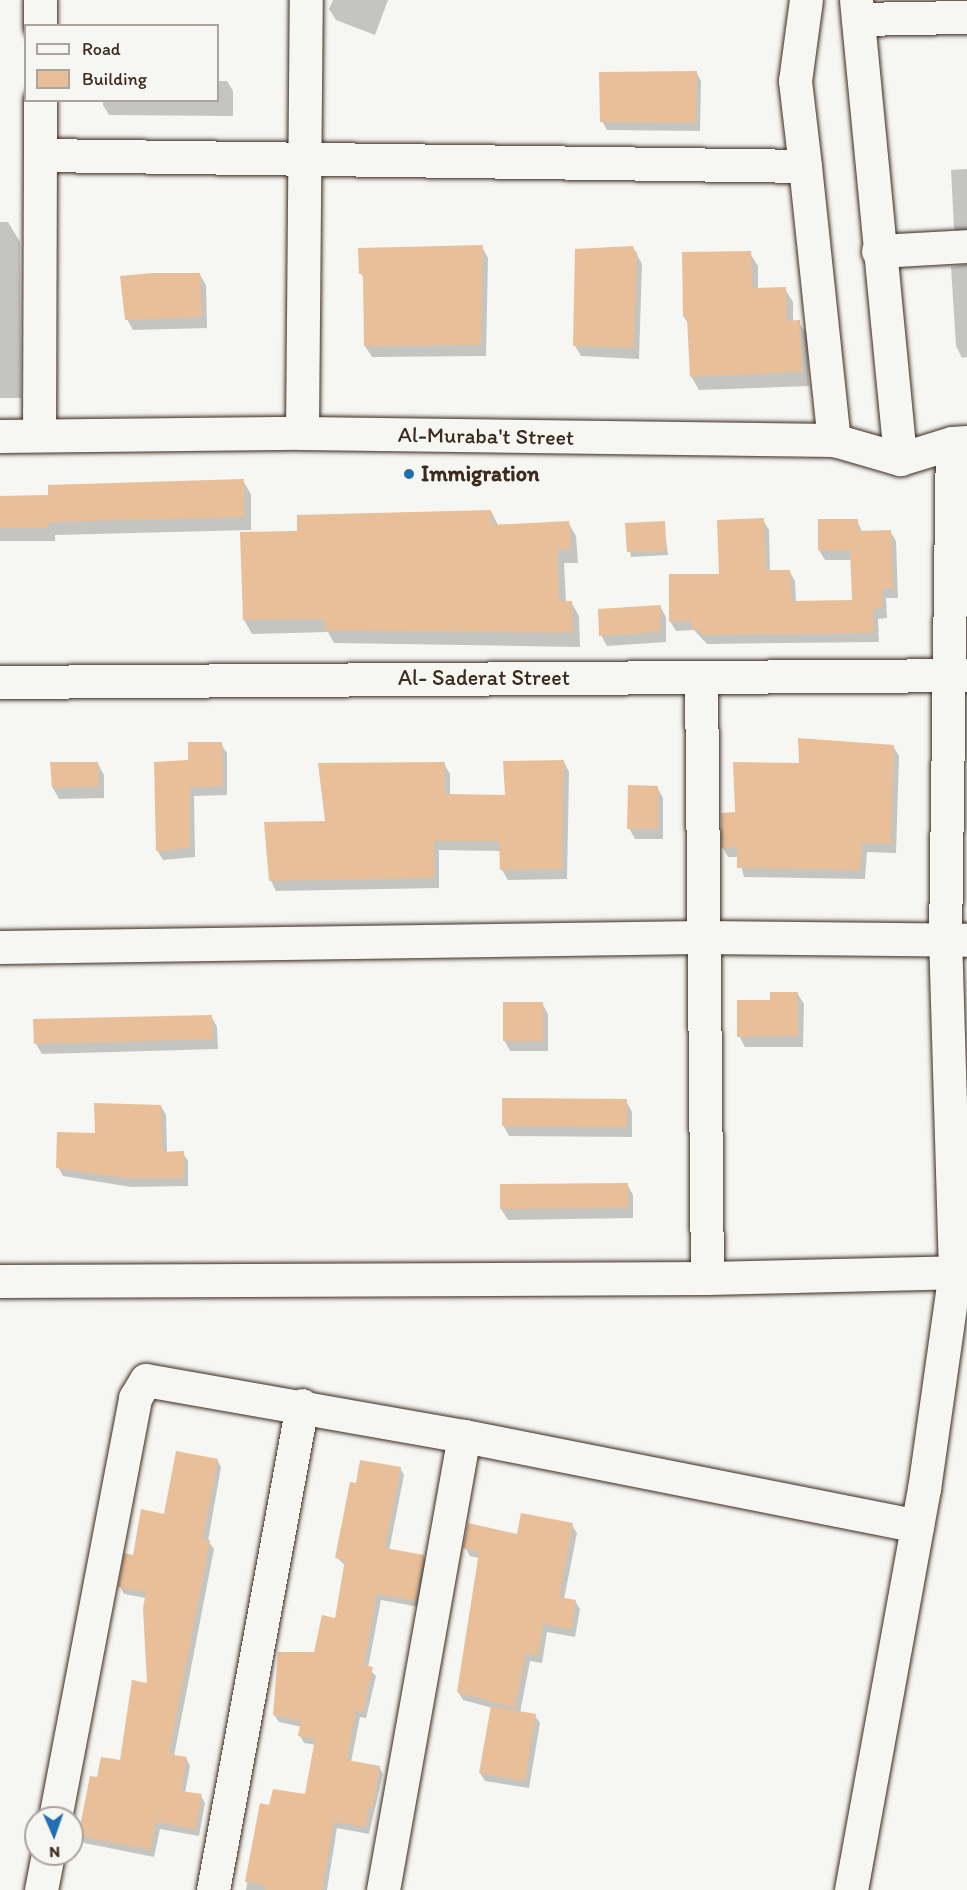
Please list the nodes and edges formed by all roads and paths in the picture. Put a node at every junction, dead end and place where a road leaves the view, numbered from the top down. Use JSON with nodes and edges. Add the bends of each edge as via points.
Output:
{"nodes":[{"id":1,"x":40,"y":0,"type":"edge"},
{"id":2,"x":306,"y":0,"type":"edge"},
{"id":3,"x":806,"y":0,"type":"edge"},
{"id":4,"x":857,"y":10,"type":"edge"},
{"id":5,"x":967,"y":17,"type":"edge"},
{"id":6,"x":40,"y":24,"type":"edge"},
{"id":7,"x":40,"y":102,"type":"edge"},
{"id":8,"x":40,"y":155,"type":"junction"},
{"id":9,"x":303,"y":158,"type":"junction"},
{"id":10,"x":805,"y":166,"type":"junction"},
{"id":11,"x":967,"y":246,"type":"edge"},
{"id":12,"x":878,"y":251,"type":"junction"},
{"id":13,"x":302,"y":433,"type":"junction"},
{"id":14,"x":39,"y":435,"type":"junction"},
{"id":15,"x":0,"y":436,"type":"edge"},
{"id":16,"x":834,"y":440,"type":"junction"},
{"id":17,"x":960,"y":442,"type":"edge"},
{"id":18,"x":900,"y":459,"type":"junction"},
{"id":19,"x":958,"y":675,"type":"edge"},
{"id":20,"x":701,"y":677,"type":"junction"},
{"id":21,"x":0,"y":682,"type":"edge"},
{"id":22,"x":701,"y":937,"type":"junction"},
{"id":23,"x":956,"y":940,"type":"edge"},
{"id":24,"x":0,"y":948,"type":"edge"},
{"id":25,"x":961,"y":1272,"type":"edge"},
{"id":26,"x":707,"y":1278,"type":"junction"},
{"id":27,"x":0,"y":1281,"type":"edge"},
{"id":28,"x":302,"y":1405,"type":"junction"},
{"id":29,"x":464,"y":1436,"type":"junction"},
{"id":30,"x":917,"y":1526,"type":"junction"},
{"id":31,"x":57,"y":1806,"type":"edge"},
{"id":32,"x":47,"y":1866,"type":"edge"},
{"id":33,"x":44,"y":1890,"type":"edge"},
{"id":34,"x":213,"y":1890,"type":"edge"},
{"id":35,"x":383,"y":1890,"type":"edge"},
{"id":36,"x":851,"y":1890,"type":"edge"}],
"edges":[{"from":1,"to":6,"type":"street"},
{"from":2,"to":9,"type":"street"},
{"from":3,"to":10,"type":"street","via":[[795,81]]},
{"from":4,"to":5,"type":"street"},
{"from":4,"to":12,"type":"street"},
{"from":7,"to":8,"type":"street"},
{"from":8,"to":9,"type":"street"},
{"from":8,"to":14,"type":"street"},
{"from":9,"to":10,"type":"street"},
{"from":9,"to":13,"type":"street"},
{"from":10,"to":16,"type":"street"},
{"from":11,"to":12,"type":"street"},
{"from":12,"to":18,"type":"street"},
{"from":13,"to":14,"type":"street","name":"Al-Muraba't Street"},
{"from":13,"to":16,"type":"street","name":"Al-Muraba't Street"},
{"from":14,"to":15,"type":"street","name":"Al-Muraba't Street"},
{"from":16,"to":18,"type":"street","name":"Al-Muraba't Street"},
{"from":17,"to":18,"type":"street"},
{"from":17,"to":19,"type":"street"},
{"from":19,"to":20,"type":"street","name":"Al- Saderat Street"},
{"from":19,"to":23,"type":"street"},
{"from":20,"to":21,"type":"street","name":"Al- Saderat Street"},
{"from":20,"to":22,"type":"street"},
{"from":22,"to":23,"type":"street"},
{"from":22,"to":24,"type":"street"},
{"from":22,"to":26,"type":"street"},
{"from":23,"to":25,"type":"street"},
{"from":25,"to":26,"type":"street"},
{"from":25,"to":30,"type":"street"},
{"from":26,"to":27,"type":"street"},
{"from":28,"to":29,"type":"street"},
{"from":28,"to":31,"type":"street","via":[[156,1379],[141,1383]]},
{"from":28,"to":34,"type":"street"},
{"from":29,"to":30,"type":"street"},
{"from":29,"to":35,"type":"street"},
{"from":30,"to":36,"type":"street"},
{"from":32,"to":33,"type":"street"}]}
